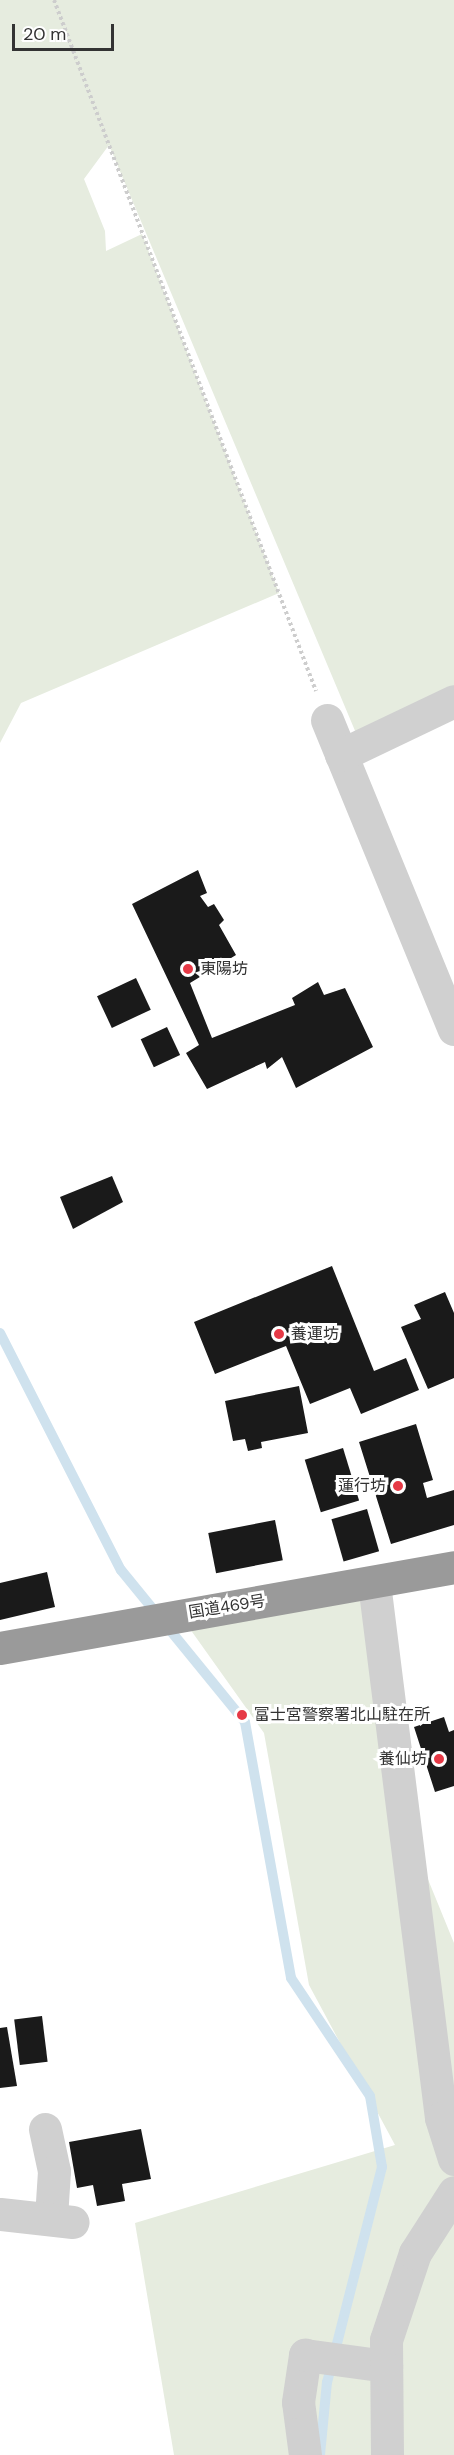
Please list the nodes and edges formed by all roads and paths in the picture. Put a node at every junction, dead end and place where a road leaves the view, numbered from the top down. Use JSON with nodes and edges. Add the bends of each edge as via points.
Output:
{"nodes":[{"id":1,"x":54,"y":0,"type":"edge"},
{"id":2,"x":454,"y":701,"type":"edge"},
{"id":3,"x":327,"y":720,"type":"joint"},
{"id":4,"x":341,"y":755,"type":"junction"},
{"id":5,"x":454,"y":1029,"type":"edge"},
{"id":6,"x":454,"y":1567,"type":"edge"},
{"id":7,"x":374,"y":1583,"type":"junction"},
{"id":8,"x":0,"y":1648,"type":"edge"},
{"id":9,"x":45,"y":2129,"type":"dead end"},
{"id":10,"x":454,"y":2159,"type":"edge"},
{"id":11,"x":454,"y":2192,"type":"edge"},
{"id":12,"x":0,"y":2214,"type":"edge"},
{"id":13,"x":378,"y":2365,"type":"junction"},
{"id":14,"x":304,"y":2455,"type":"edge"},
{"id":15,"x":387,"y":2455,"type":"edge"}],
"edges":[{"from":1,"to":3,"type":"path"},
{"from":2,"to":4,"type":"street"},
{"from":3,"to":4,"type":"street"},
{"from":4,"to":5,"type":"street"},
{"from":6,"to":7,"type":"highway","name":"国道469号"},
{"from":7,"to":8,"type":"highway","name":"国道469号"},
{"from":7,"to":10,"type":"street","via":[[441,2118]]},
{"from":9,"to":12,"type":"street","via":[[62,2220]]},
{"from":11,"to":13,"type":"street","via":[[415,2253]]},
{"from":13,"to":14,"type":"street","via":[[316,2353],[305,2355],[298,2402]]},
{"from":13,"to":15,"type":"street"}]}
